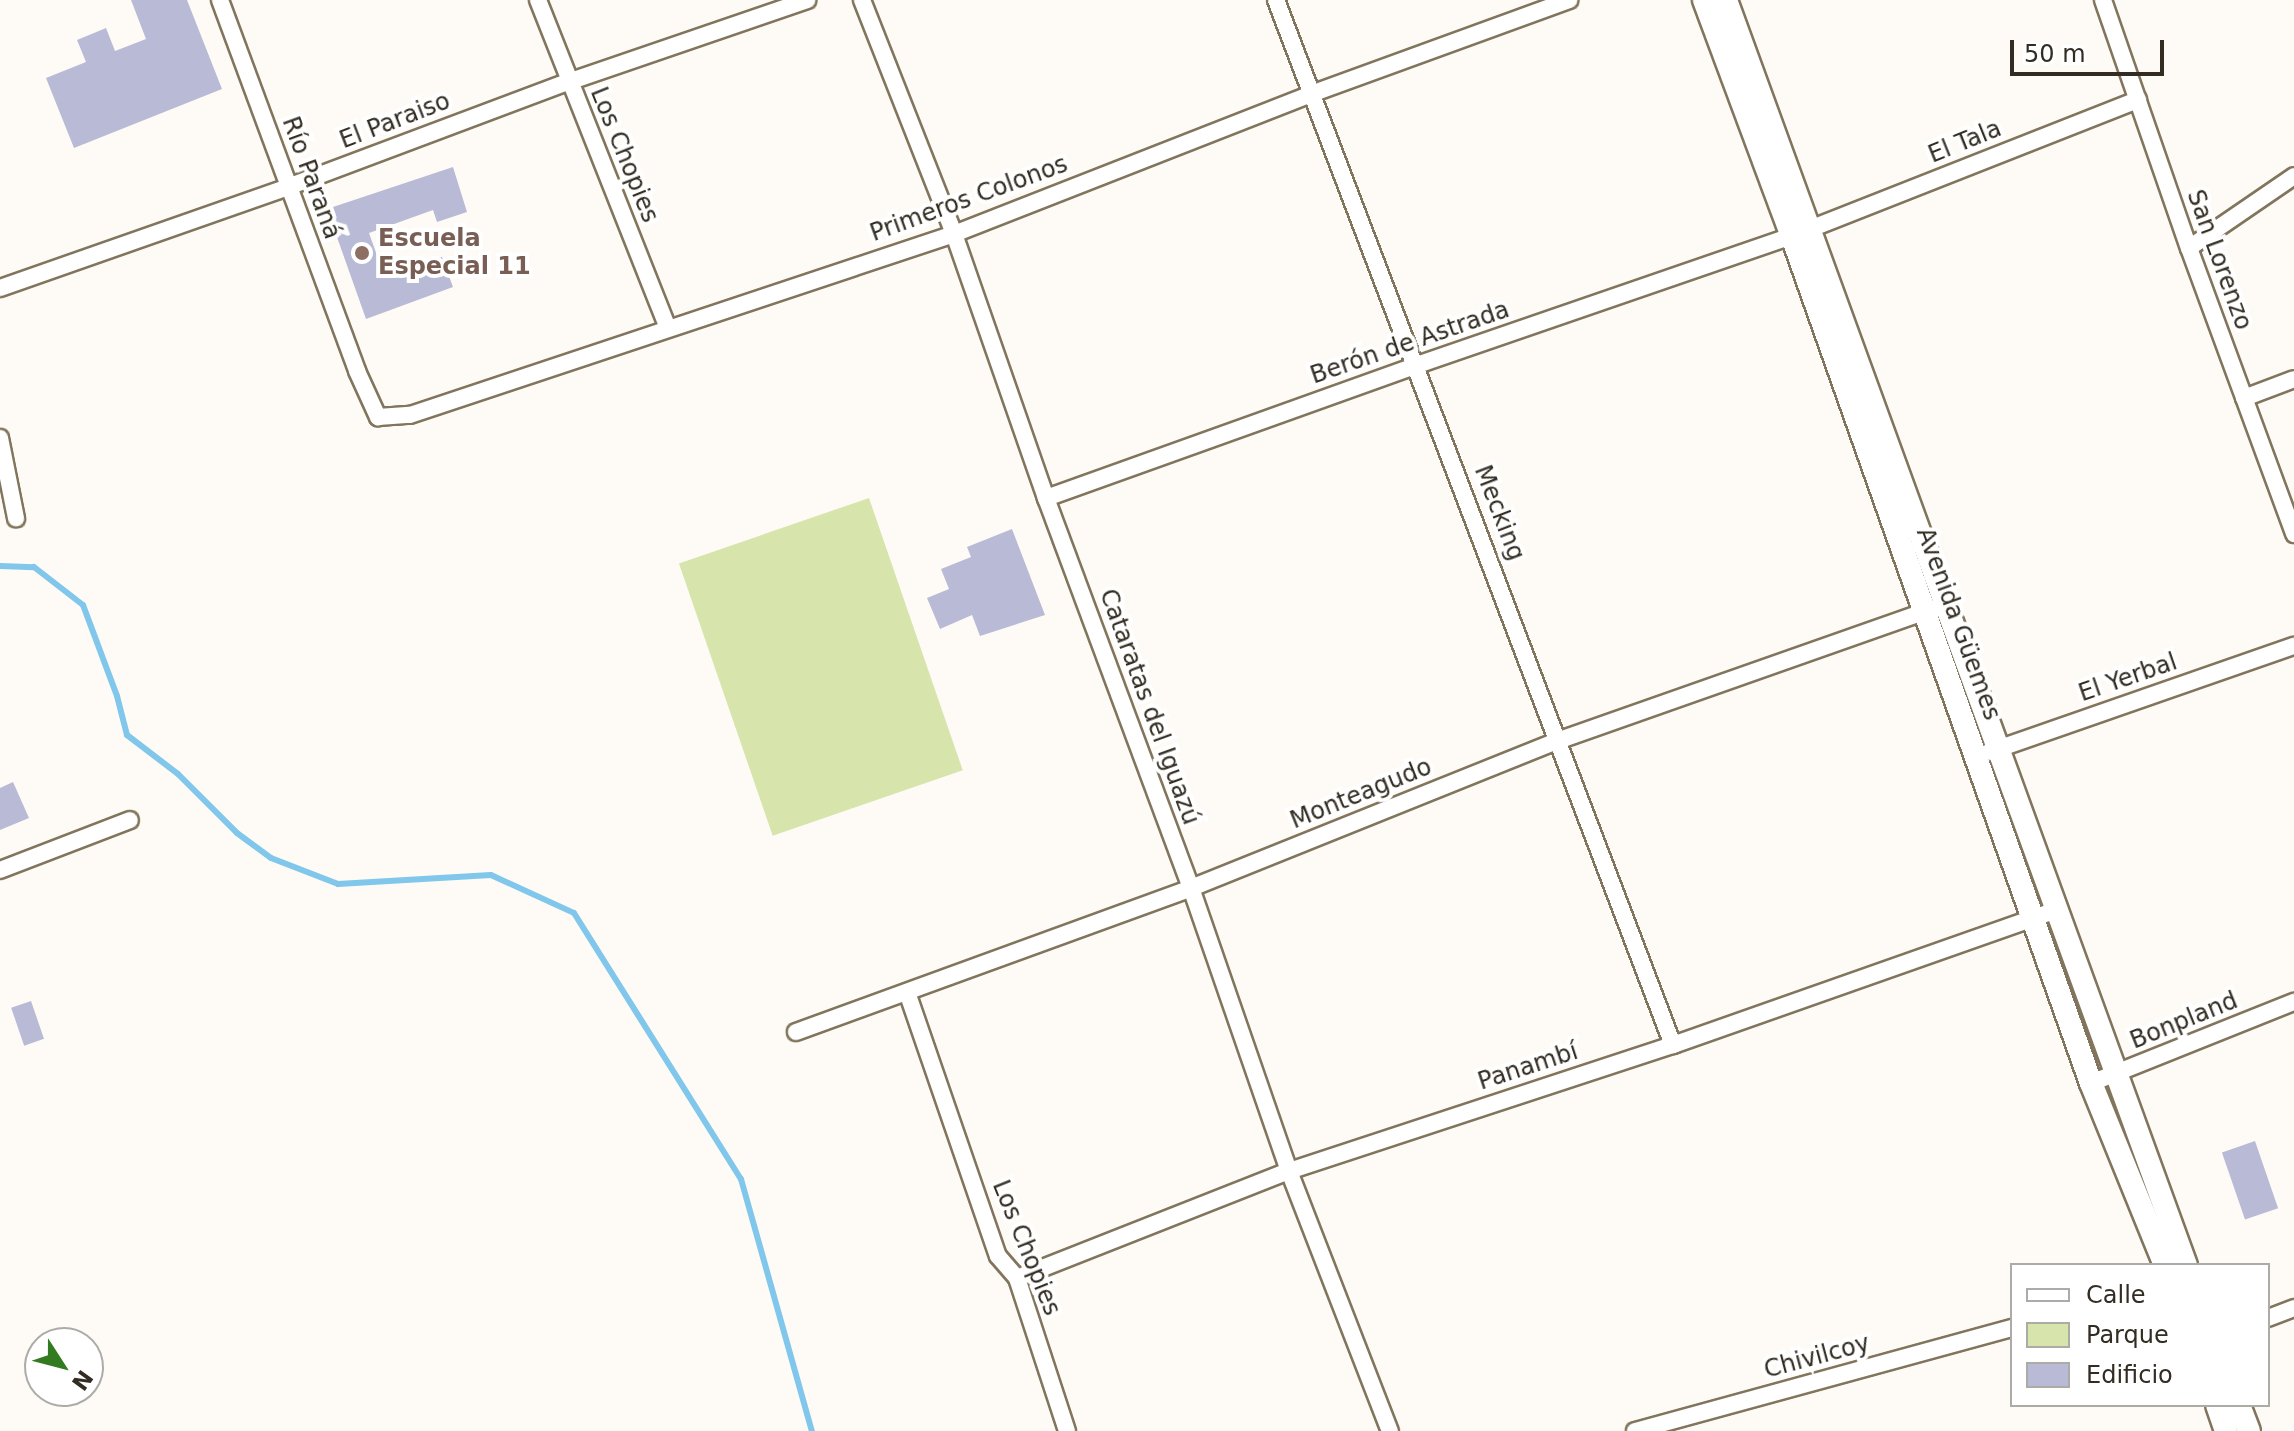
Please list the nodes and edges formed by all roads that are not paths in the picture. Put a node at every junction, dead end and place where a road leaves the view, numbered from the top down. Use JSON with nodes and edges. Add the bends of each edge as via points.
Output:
{"nodes":[{"id":1,"x":220,"y":0,"type":"edge"},
{"id":2,"x":538,"y":0,"type":"edge"},
{"id":3,"x":807,"y":0,"type":"edge"},
{"id":4,"x":862,"y":0,"type":"edge"},
{"id":5,"x":1276,"y":0,"type":"edge"},
{"id":6,"x":1569,"y":0,"type":"edge"},
{"id":7,"x":1704,"y":0,"type":"edge"},
{"id":8,"x":1726,"y":0,"type":"edge"},
{"id":9,"x":2103,"y":0,"type":"edge"},
{"id":10,"x":568,"y":82,"type":"junction"},
{"id":11,"x":1311,"y":94,"type":"junction"},
{"id":12,"x":2138,"y":100,"type":"junction"},
{"id":13,"x":2294,"y":176,"type":"edge"},
{"id":14,"x":288,"y":187,"type":"junction"},
{"id":15,"x":1801,"y":233,"type":"junction"},
{"id":16,"x":954,"y":234,"type":"junction"},
{"id":17,"x":2189,"y":248,"type":"junction"},
{"id":18,"x":0,"y":288,"type":"edge"},
{"id":19,"x":668,"y":328,"type":"junction"},
{"id":20,"x":1417,"y":365,"type":"junction"},
{"id":21,"x":2294,"y":379,"type":"edge"},
{"id":22,"x":2244,"y":398,"type":"junction"},
{"id":23,"x":378,"y":417,"type":"joint"},
{"id":24,"x":0,"y":438,"type":"edge"},
{"id":25,"x":1046,"y":498,"type":"junction"},
{"id":26,"x":16,"y":518,"type":"dead end"},
{"id":27,"x":2294,"y":534,"type":"edge"},
{"id":28,"x":1936,"y":608,"type":"junction"},
{"id":29,"x":2294,"y":646,"type":"edge"},
{"id":30,"x":1560,"y":740,"type":"junction"},
{"id":31,"x":1988,"y":752,"type":"junction"},
{"id":32,"x":130,"y":820,"type":"dead end"},
{"id":33,"x":0,"y":870,"type":"edge"},
{"id":34,"x":1191,"y":888,"type":"junction"},
{"id":35,"x":2057,"y":910,"type":"junction"},
{"id":36,"x":2035,"y":918,"type":"junction"},
{"id":37,"x":907,"y":992,"type":"junction"},
{"id":38,"x":2294,"y":1002,"type":"edge"},
{"id":39,"x":796,"y":1032,"type":"dead end"},
{"id":40,"x":1673,"y":1045,"type":"junction"},
{"id":41,"x":2116,"y":1074,"type":"junction"},
{"id":42,"x":2091,"y":1083,"type":"junction"},
{"id":43,"x":1289,"y":1171,"type":"junction"},
{"id":44,"x":2164,"y":1263,"type":"edge"},
{"id":45,"x":2185,"y":1263,"type":"edge"},
{"id":46,"x":1017,"y":1278,"type":"junction"},
{"id":47,"x":2294,"y":1308,"type":"edge"},
{"id":48,"x":2270,"y":1317,"type":"edge"},
{"id":49,"x":2010,"y":1329,"type":"edge"},
{"id":50,"x":2218,"y":1407,"type":"edge"},
{"id":51,"x":2240,"y":1407,"type":"edge"},
{"id":52,"x":1067,"y":1431,"type":"edge"},
{"id":53,"x":1390,"y":1431,"type":"edge"},
{"id":54,"x":1635,"y":1431,"type":"edge"},
{"id":55,"x":2226,"y":1431,"type":"edge"},
{"id":56,"x":2249,"y":1431,"type":"edge"}],
"edges":[{"from":1,"to":14,"type":"street","name":"Río Paraná"},
{"from":2,"to":10,"type":"street","name":"Los Chopies"},
{"from":3,"to":10,"type":"street","name":"El Paraiso"},
{"from":4,"to":16,"type":"street","name":"Cataratas del Iguazú"},
{"from":5,"to":11,"type":"street","name":"Mecking"},
{"from":6,"to":11,"type":"street","name":"Primeros Colonos"},
{"from":7,"to":15,"type":"main road","name":"Avenida Güemes"},
{"from":8,"to":15,"type":"main road","name":"Avenida Güemes"},
{"from":9,"to":12,"type":"street","name":"San Lorenzo"},
{"from":10,"to":14,"type":"street","name":"El Paraiso"},
{"from":10,"to":19,"type":"street","name":"Los Chopies"},
{"from":11,"to":16,"type":"street","name":"Primeros Colonos"},
{"from":11,"to":20,"type":"street","name":"Mecking"},
{"from":12,"to":15,"type":"street","name":"El Tala"},
{"from":12,"to":17,"type":"street","name":"San Lorenzo"},
{"from":13,"to":17,"type":"street"},
{"from":14,"to":18,"type":"street","name":"El Paraiso"},
{"from":14,"to":23,"type":"street","name":"Río Paraná"},
{"from":15,"to":20,"type":"street","name":"Berón de Astrada"},
{"from":15,"to":28,"type":"main road","name":"Avenida Güemes"},
{"from":16,"to":19,"type":"street","name":"Primeros Colonos"},
{"from":16,"to":25,"type":"street","name":"Cataratas del Iguazú"},
{"from":17,"to":22,"type":"street","name":"San Lorenzo"},
{"from":19,"to":23,"type":"street","name":"Primeros Colonos","via":[[410,415]]},
{"from":20,"to":25,"type":"street","name":"Berón de Astrada"},
{"from":20,"to":30,"type":"street","name":"Mecking"},
{"from":21,"to":22,"type":"street"},
{"from":22,"to":27,"type":"street","name":"San Lorenzo"},
{"from":24,"to":26,"type":"street"},
{"from":25,"to":34,"type":"street","name":"Cataratas del Iguazú"},
{"from":28,"to":30,"type":"street","name":"Monteagudo"},
{"from":28,"to":31,"type":"main road","name":"Avenida Güemes"},
{"from":29,"to":31,"type":"street","name":"El Yerbal"},
{"from":30,"to":34,"type":"street","name":"Monteagudo"},
{"from":30,"to":40,"type":"street","name":"Mecking"},
{"from":31,"to":35,"type":"main road","name":"Avenida Güemes"},
{"from":31,"to":36,"type":"main road","name":"Avenida Güemes"},
{"from":32,"to":33,"type":"street"},
{"from":34,"to":37,"type":"street","name":"Monteagudo"},
{"from":34,"to":43,"type":"street","name":"Cataratas del Iguazú"},
{"from":35,"to":36,"type":"street","name":"Panambí"},
{"from":35,"to":41,"type":"main road","name":"Avenida Güemes"},
{"from":36,"to":40,"type":"street","name":"Panambí"},
{"from":36,"to":42,"type":"main road","name":"Avenida Güemes"},
{"from":37,"to":39,"type":"street","name":"Monteagudo"},
{"from":37,"to":46,"type":"street","name":"Los Chopies","via":[[998,1256]]},
{"from":38,"to":41,"type":"street","name":"Bonpland"},
{"from":40,"to":43,"type":"street","name":"Panambí"},
{"from":41,"to":42,"type":"street","name":"Bonpland"},
{"from":41,"to":45,"type":"main road","name":"Avenida Güemes"},
{"from":42,"to":44,"type":"main road","name":"Avenida Güemes"},
{"from":43,"to":46,"type":"street","name":"Panambí"},
{"from":43,"to":53,"type":"street","name":"Cataratas del Iguazú"},
{"from":46,"to":52,"type":"street","name":"Los Chopies"},
{"from":47,"to":48,"type":"street"},
{"from":49,"to":54,"type":"street","name":"Chivilcoy"},
{"from":50,"to":55,"type":"main road"},
{"from":51,"to":56,"type":"main road"}]}
